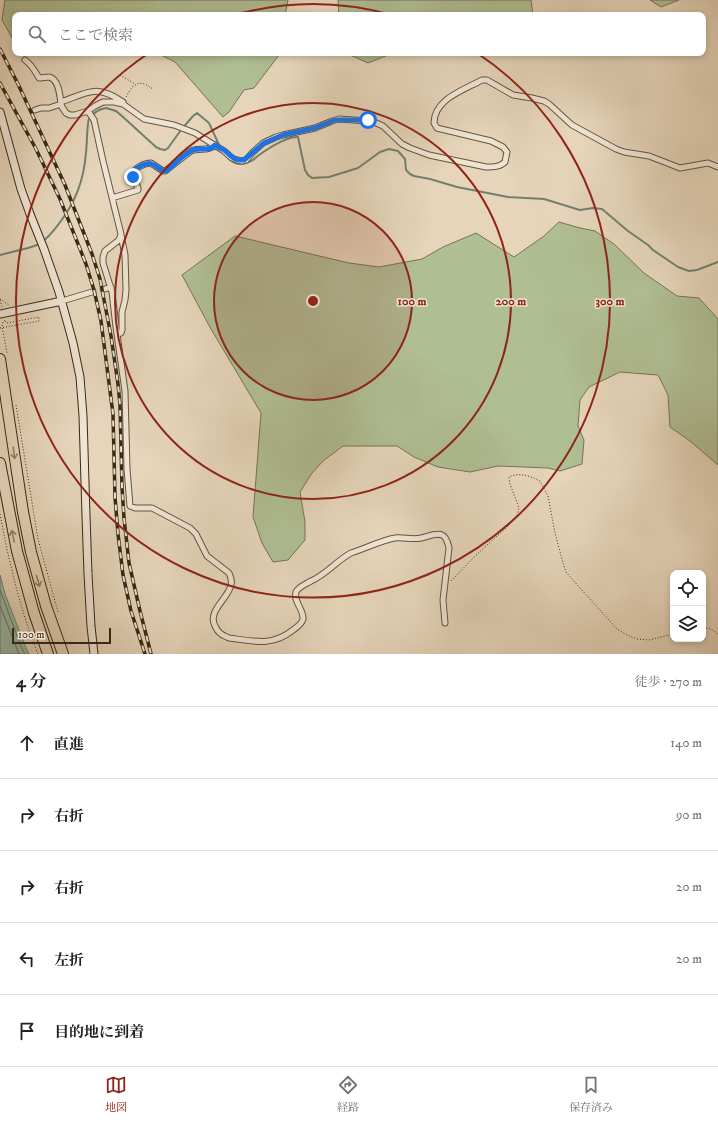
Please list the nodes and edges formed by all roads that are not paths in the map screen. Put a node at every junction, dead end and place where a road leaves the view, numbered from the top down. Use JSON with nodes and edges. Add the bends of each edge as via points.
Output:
{"nodes":[{"id":1,"x":25,"y":60,"type":"dead end"},
{"id":2,"x":61,"y":103,"type":"junction"},
{"id":3,"x":125,"y":104,"type":"junction"},
{"id":4,"x":34,"y":110,"type":"dead end"},
{"id":5,"x":88,"y":111,"type":"junction"},
{"id":6,"x":0,"y":112,"type":"edge"},
{"id":7,"x":215,"y":145,"type":"junction"},
{"id":8,"x":718,"y":167,"type":"edge"},
{"id":9,"x":112,"y":198,"type":"junction"},
{"id":10,"x":121,"y":234,"type":"junction"},
{"id":11,"x":111,"y":287,"type":"junction"},
{"id":12,"x":105,"y":289,"type":"tunnel mouth"},
{"id":13,"x":92,"y":292,"type":"tunnel mouth"},
{"id":14,"x":62,"y":301,"type":"junction"},
{"id":15,"x":2,"y":317,"type":"edge"},
{"id":16,"x":117,"y":334,"type":"junction"},
{"id":17,"x":4,"y":358,"type":"edge"},
{"id":18,"x":0,"y":463,"type":"edge"},
{"id":19,"x":445,"y":623,"type":"dead end"},
{"id":20,"x":48,"y":654,"type":"edge"},
{"id":21,"x":63,"y":654,"type":"edge"},
{"id":22,"x":94,"y":654,"type":"edge"}],
"edges":[{"from":1,"to":2,"type":"street","via":[[39,78],[54,79]]},
{"from":2,"to":3,"type":"street","via":[[98,91]]},
{"from":2,"to":4,"type":"street"},
{"from":2,"to":5,"type":"street","via":[[70,115]]},
{"from":3,"to":5,"type":"street","via":[[103,102]]},
{"from":3,"to":7,"type":"street","via":[[148,121],[180,127]]},
{"from":5,"to":9,"type":"street","via":[[94,118]]},
{"from":6,"to":14,"type":"street","via":[[21,188]]},
{"from":7,"to":8,"type":"street","via":[[232,158],[244,160],[264,143],[283,135],[315,128],[335,120],[368,120],[383,126],[402,144],[424,153],[486,167],[500,166],[506,159],[507,152],[503,147],[437,128],[434,123],[434,118],[444,101],[482,80],[487,80],[513,95],[544,101],[572,124],[616,149],[649,156],[680,168],[708,163]]},
{"from":7,"to":9,"type":"street","via":[[209,149],[191,151],[165,172],[151,164],[144,165],[132,174],[138,190]]},
{"from":9,"to":10,"type":"street"},
{"from":10,"to":11,"type":"street","via":[[117,242],[104,251],[103,263]]},
{"from":10,"to":16,"type":"street","via":[[125,255],[126,290],[121,315],[122,330]]},
{"from":11,"to":12,"type":"street"},
{"from":11,"to":16,"type":"street"},
{"from":13,"to":14,"type":"street"},
{"from":14,"to":15,"type":"street"},
{"from":14,"to":22,"type":"street","via":[[77,356],[82,394],[87,546]]},
{"from":16,"to":19,"type":"street","via":[[125,391],[130,506],[152,508],[190,528],[196,534],[207,556],[229,573],[231,585],[213,618],[220,634],[229,638],[263,642],[280,638],[291,632],[303,620],[303,613],[296,598],[298,590],[341,559],[351,553],[396,538],[415,539],[438,534],[445,537],[450,548],[443,600]]},
{"from":17,"to":21,"type":"highway","one_way":true,"via":[[22,512],[46,606]]},
{"from":20,"to":18,"type":"highway","one_way":true,"via":[[20,564]]}]}
